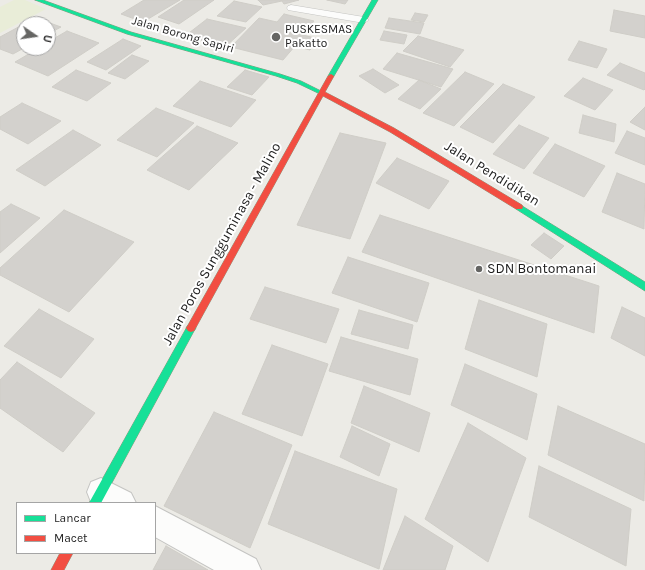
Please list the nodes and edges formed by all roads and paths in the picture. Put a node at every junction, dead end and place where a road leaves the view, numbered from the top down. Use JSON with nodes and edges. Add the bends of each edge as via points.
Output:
{"nodes":[{"id":1,"x":38,"y":0,"type":"edge"},
{"id":2,"x":375,"y":0,"type":"edge"},
{"id":3,"x":291,"y":8,"type":"dead end"},
{"id":4,"x":364,"y":20,"type":"junction"},
{"id":5,"x":322,"y":92,"type":"junction"},
{"id":6,"x":645,"y":287,"type":"edge"},
{"id":7,"x":106,"y":499,"type":"edge"},
{"id":8,"x":156,"y":522,"type":"edge"},
{"id":9,"x":66,"y":554,"type":"edge"},
{"id":10,"x":58,"y":570,"type":"edge"},
{"id":11,"x":245,"y":570,"type":"edge"}],
"edges":[{"from":1,"to":5,"type":"street","name":"Jalan Borong Sapiri","via":[[129,33],[278,75]]},
{"from":2,"to":4,"type":"street","name":"Jalan Poros Sungguminasa - Malino"},
{"from":3,"to":4,"type":"lane"},
{"from":4,"to":5,"type":"street","name":"Jalan Poros Sungguminasa - Malino"},
{"from":5,"to":6,"type":"street","name":"Jalan Pendidikan","via":[[475,179]]},
{"from":5,"to":7,"type":"street","name":"Jalan Poros Sungguminasa - Malino"},
{"from":8,"to":11,"type":"street"},
{"from":9,"to":10,"type":"street"}]}
